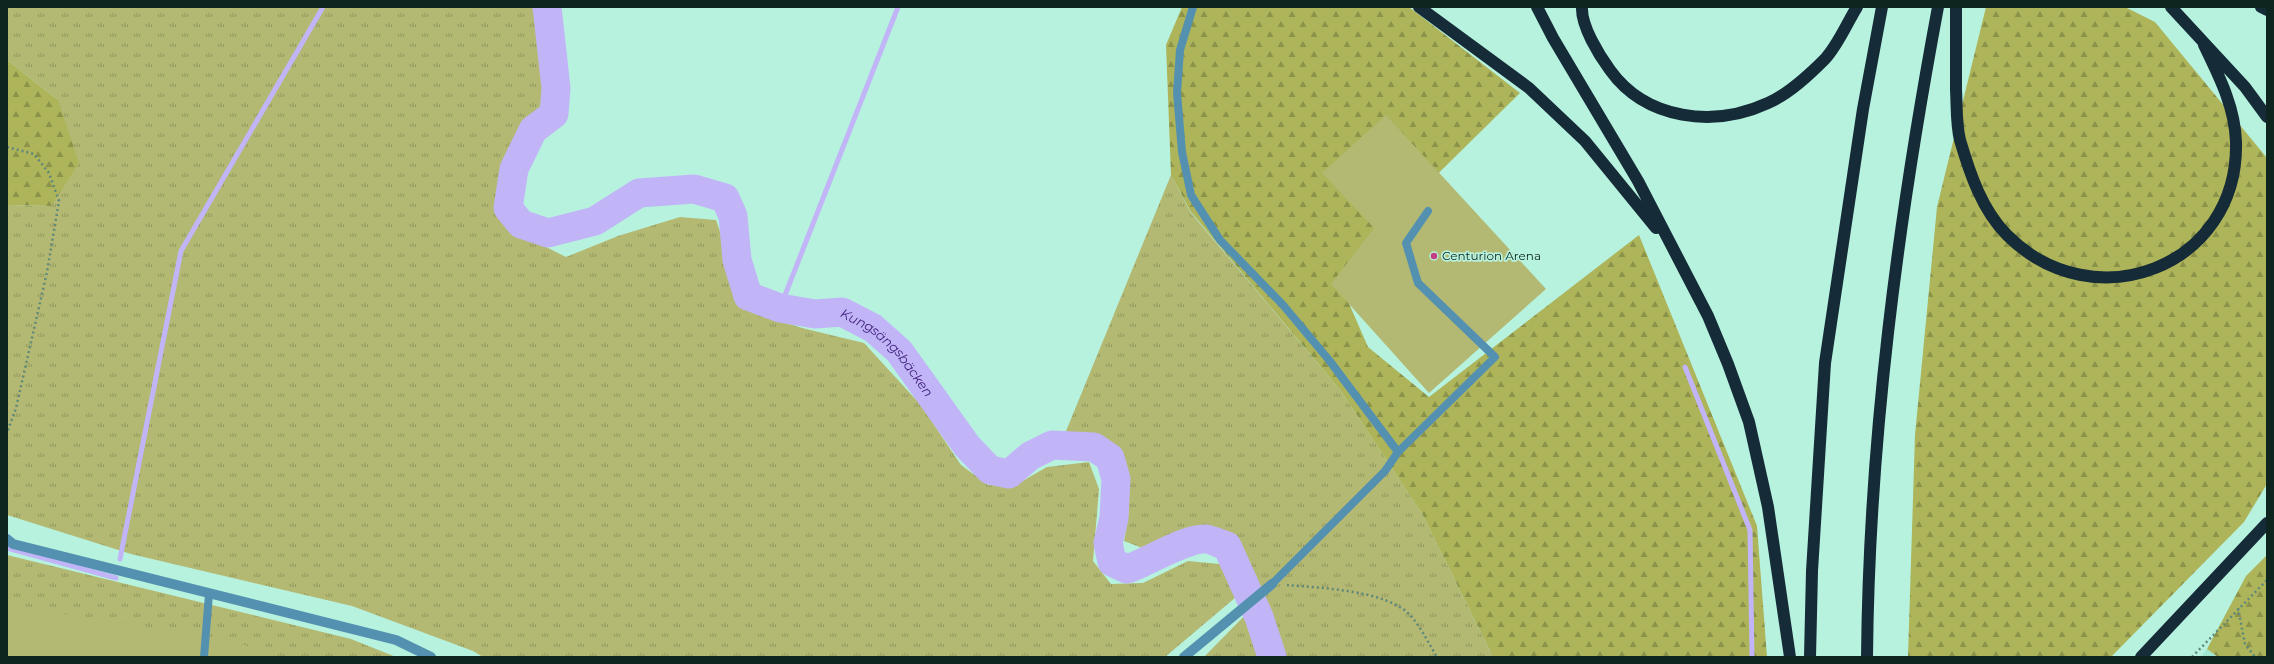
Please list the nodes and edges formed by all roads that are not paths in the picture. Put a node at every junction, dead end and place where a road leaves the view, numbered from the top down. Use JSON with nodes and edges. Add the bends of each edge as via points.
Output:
{"nodes":[{"id":1,"x":1192,"y":7,"type":"edge"},
{"id":2,"x":1419,"y":7,"type":"edge"},
{"id":3,"x":1537,"y":7,"type":"edge"},
{"id":4,"x":1582,"y":7,"type":"edge"},
{"id":5,"x":1857,"y":7,"type":"edge"},
{"id":6,"x":1882,"y":7,"type":"edge"},
{"id":7,"x":1938,"y":7,"type":"edge"},
{"id":8,"x":1956,"y":7,"type":"edge"},
{"id":9,"x":2171,"y":7,"type":"edge"},
{"id":10,"x":2261,"y":7,"type":"edge"},
{"id":11,"x":2267,"y":10,"type":"edge"},
{"id":12,"x":2204,"y":45,"type":"junction"},
{"id":13,"x":2267,"y":117,"type":"edge"},
{"id":14,"x":1428,"y":211,"type":"dead end"},
{"id":15,"x":1673,"y":250,"type":"junction"},
{"id":16,"x":1398,"y":452,"type":"junction"},
{"id":17,"x":2265,"y":524,"type":"edge"},
{"id":18,"x":7,"y":539,"type":"edge"},
{"id":19,"x":1272,"y":584,"type":"joint"},
{"id":20,"x":209,"y":594,"type":"junction"},
{"id":21,"x":204,"y":657,"type":"edge"},
{"id":22,"x":431,"y":657,"type":"edge"},
{"id":23,"x":1184,"y":657,"type":"edge"},
{"id":24,"x":1790,"y":657,"type":"edge"},
{"id":25,"x":1810,"y":657,"type":"edge"},
{"id":26,"x":1867,"y":657,"type":"edge"},
{"id":27,"x":2141,"y":657,"type":"edge"}],
"edges":[{"from":1,"to":16,"type":"lane","via":[[1180,50],[1177,93],[1182,152],[1191,195],[1220,240],[1283,305],[1329,360]]},
{"from":2,"to":15,"type":"highway","via":[[1529,88],[1585,141]]},
{"from":3,"to":15,"type":"highway","via":[[1638,181]]},
{"from":4,"to":5,"type":"highway","via":[[1596,50],[1619,82],[1646,103],[1682,116],[1730,116],[1769,103],[1799,84],[1827,58]]},
{"from":6,"to":25,"type":"highway","via":[[1863,109],[1825,363],[1812,571]]},
{"from":7,"to":26,"type":"highway","via":[[1917,120],[1885,347],[1867,587]]},
{"from":8,"to":12,"type":"highway","via":[[1957,114],[1960,138],[1978,191],[1994,219],[2020,247],[2052,266],[2087,277],[2122,278],[2158,268],[2176,259],[2203,234],[2224,202],[2232,183],[2236,142],[2228,95]]},
{"from":9,"to":12,"type":"highway"},
{"from":10,"to":11,"type":"highway"},
{"from":12,"to":13,"type":"highway","via":[[2245,87]]},
{"from":14,"to":16,"type":"lane","via":[[1406,243],[1418,283],[1495,357]]},
{"from":15,"to":24,"type":"highway","via":[[1708,316],[1749,422],[1768,507]]},
{"from":16,"to":19,"type":"lane","via":[[1385,471]]},
{"from":17,"to":27,"type":"highway"},
{"from":18,"to":20,"type":"street","via":[[20,546]]},
{"from":19,"to":23,"type":"street"},
{"from":20,"to":21,"type":"lane"},
{"from":20,"to":22,"type":"street","via":[[396,640]]}]}
